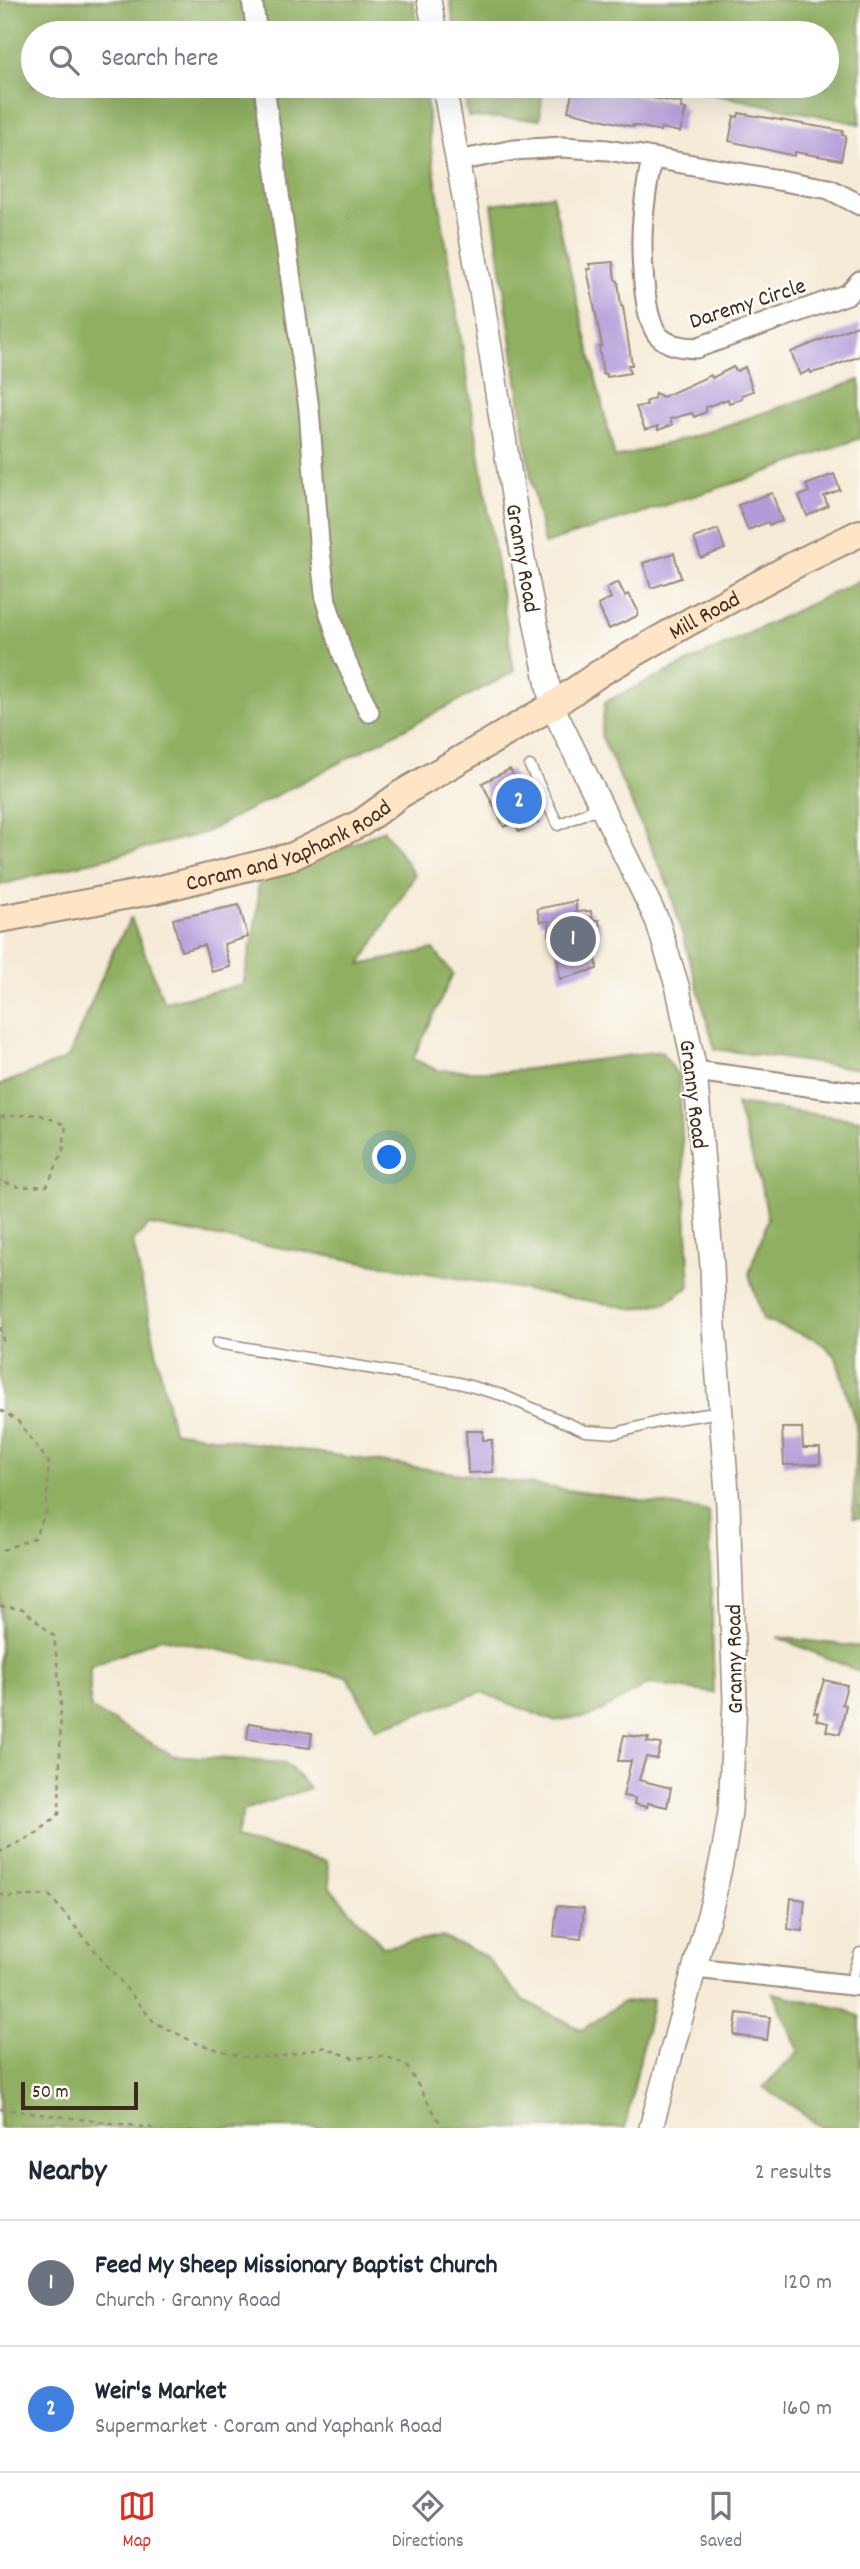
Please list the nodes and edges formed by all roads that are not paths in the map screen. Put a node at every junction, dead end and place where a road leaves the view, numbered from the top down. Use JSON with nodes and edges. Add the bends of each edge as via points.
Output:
{"nodes":[{"id":1,"x":251,"y":0,"type":"edge"},
{"id":2,"x":429,"y":0,"type":"edge"},
{"id":3,"x":255,"y":21,"type":"edge"},
{"id":4,"x":433,"y":21,"type":"edge"},
{"id":5,"x":266,"y":98,"type":"edge"},
{"id":6,"x":446,"y":98,"type":"edge"},
{"id":7,"x":652,"y":159,"type":"junction"},
{"id":8,"x":457,"y":161,"type":"junction"},
{"id":9,"x":860,"y":205,"type":"edge"},
{"id":10,"x":860,"y":281,"type":"edge"},
{"id":11,"x":860,"y":533,"type":"edge"},
{"id":12,"x":552,"y":706,"type":"junction"},
{"id":13,"x":369,"y":712,"type":"dead end"},
{"id":14,"x":530,"y":766,"type":"dead end"},
{"id":15,"x":601,"y":806,"type":"junction"},
{"id":16,"x":0,"y":919,"type":"edge"},
{"id":17,"x":695,"y":1071,"type":"junction"},
{"id":18,"x":860,"y":1093,"type":"edge"},
{"id":19,"x":217,"y":1343,"type":"dead end"},
{"id":20,"x":722,"y":1412,"type":"junction"},
{"id":21,"x":860,"y":1953,"type":"edge"},
{"id":22,"x":695,"y":1968,"type":"junction"},
{"id":23,"x":855,"y":1986,"type":"edge"},
{"id":24,"x":651,"y":2128,"type":"edge"}],
"edges":[{"from":1,"to":3,"type":"street"},
{"from":2,"to":4,"type":"street"},
{"from":5,"to":13,"type":"street","via":[[309,409],[326,601]]},
{"from":6,"to":8,"type":"street","name":"Granny Road"},
{"from":7,"to":8,"type":"street","via":[[562,147]]},
{"from":7,"to":9,"type":"street","via":[[829,190]]},
{"from":7,"to":10,"type":"street","name":"Daremy Circle","via":[[642,204],[640,253],[648,312],[658,334],[676,347],[696,348],[848,294]]},
{"from":8,"to":12,"type":"street","name":"Granny Road"},
{"from":11,"to":12,"type":"main road","name":"Mill Road","via":[[689,622]]},
{"from":12,"to":15,"type":"street","name":"Granny Road"},
{"from":12,"to":16,"type":"main road","name":"Coram and Yaphank Road","via":[[360,823],[293,856],[156,890]]},
{"from":14,"to":15,"type":"lane","via":[[558,825]]},
{"from":15,"to":17,"type":"street","name":"Granny Road","via":[[657,920],[678,989]]},
{"from":17,"to":18,"type":"street"},
{"from":17,"to":20,"type":"street","name":"Granny Road"},
{"from":19,"to":20,"type":"lane","via":[[459,1383],[502,1395],[585,1431],[616,1433]]},
{"from":20,"to":22,"type":"street","name":"Granny Road","via":[[735,1701],[730,1812]]},
{"from":21,"to":23,"type":"lane"},
{"from":22,"to":23,"type":"street"},
{"from":22,"to":24,"type":"street","name":"Granny Road"}]}
